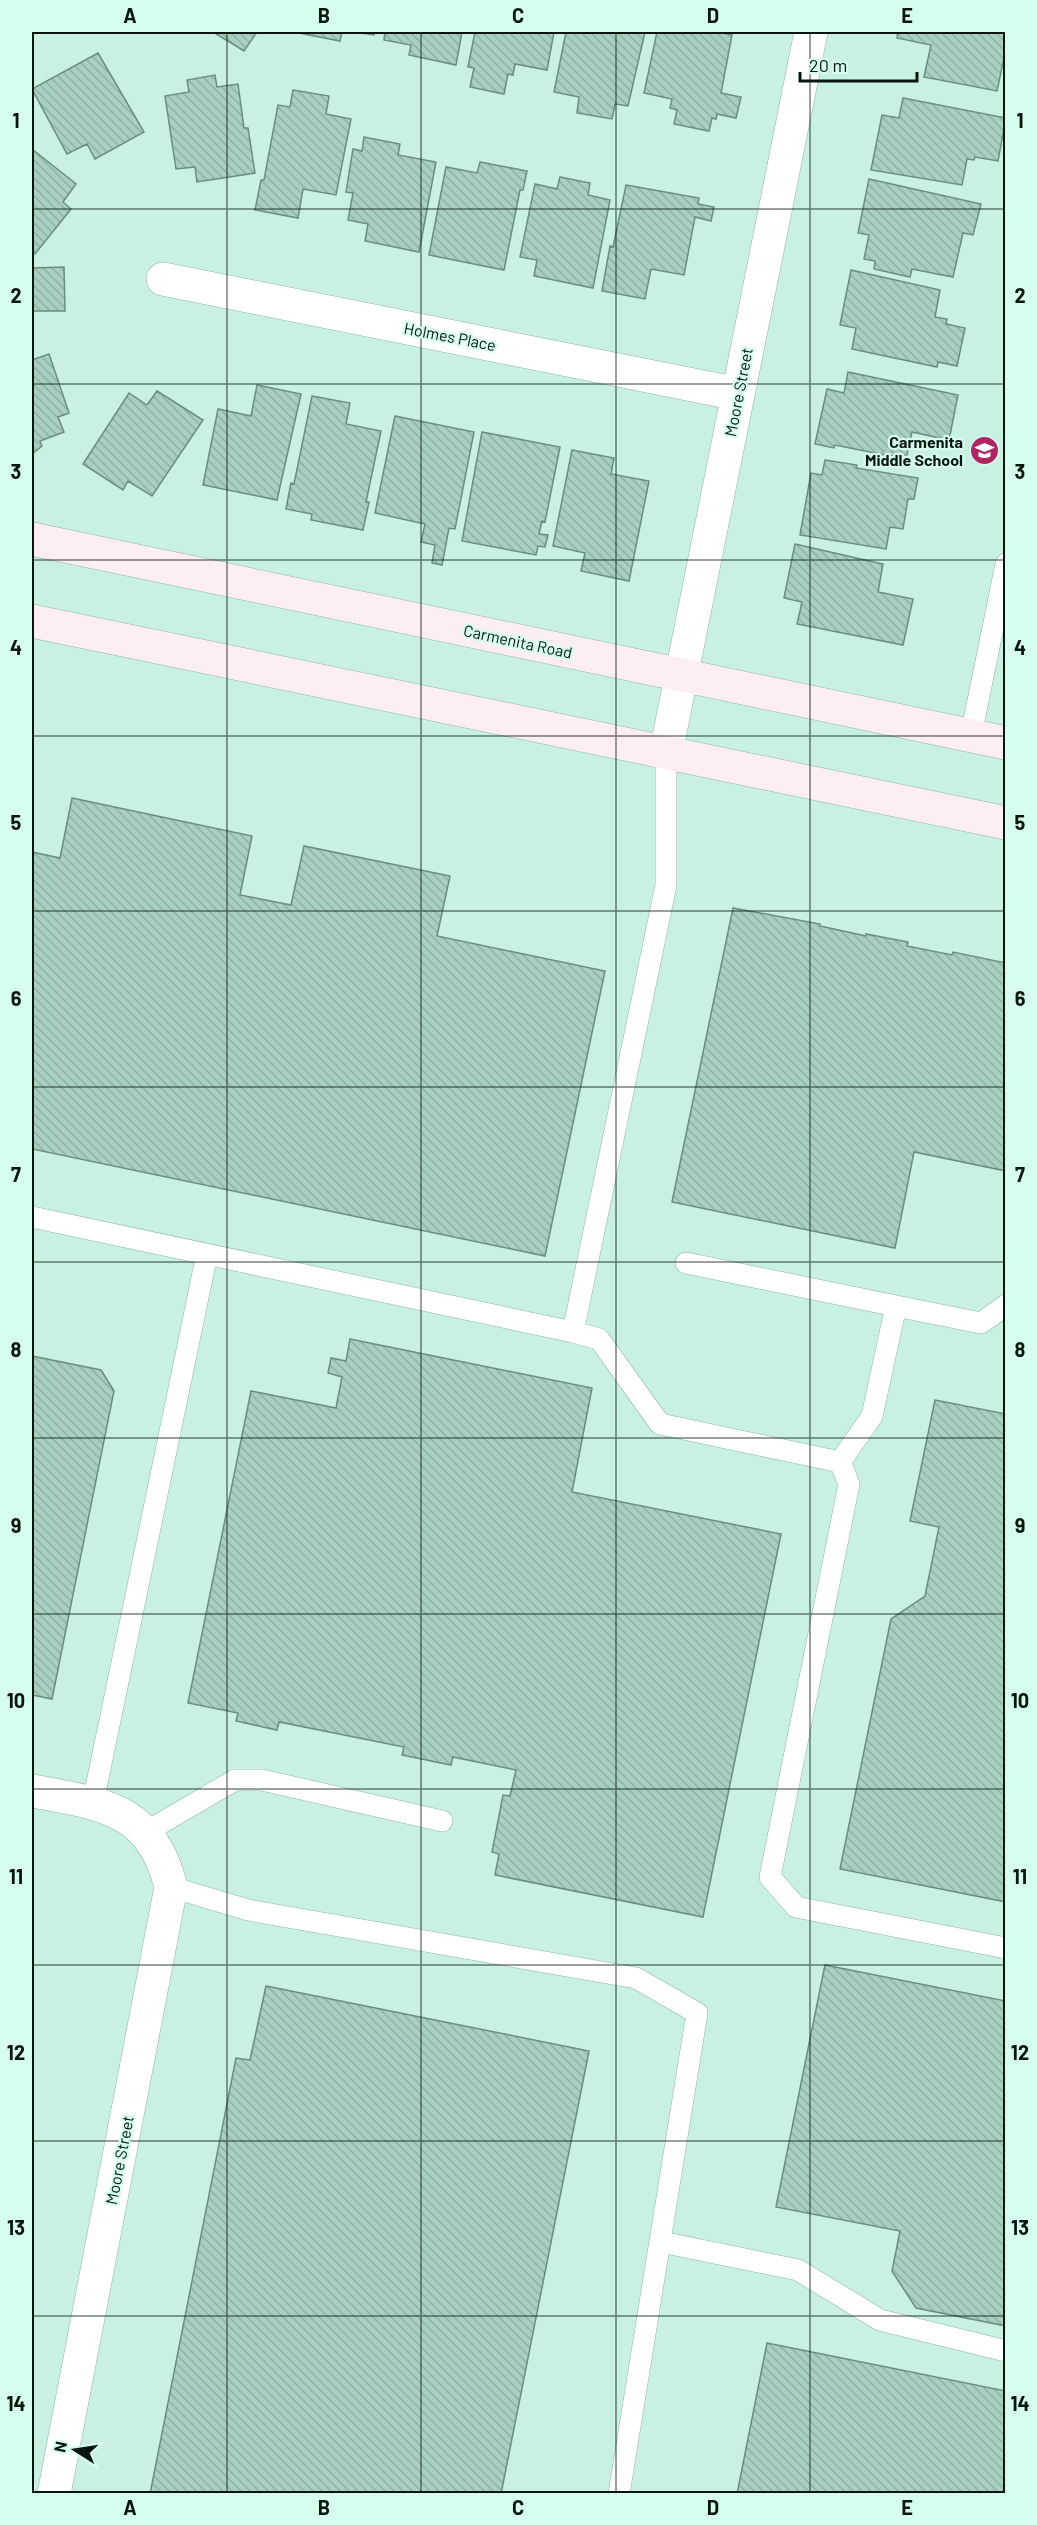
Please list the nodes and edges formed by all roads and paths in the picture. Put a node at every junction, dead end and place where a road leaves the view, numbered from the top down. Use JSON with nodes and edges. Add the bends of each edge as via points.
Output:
{"nodes":[{"id":1,"x":811,"y":32,"type":"edge"},
{"id":2,"x":163,"y":279,"type":"dead end"},
{"id":3,"x":738,"y":394,"type":"junction"},
{"id":4,"x":32,"y":539,"type":"edge"},
{"id":5,"x":1005,"y":564,"type":"edge"},
{"id":6,"x":32,"y":621,"type":"edge"},
{"id":7,"x":681,"y":675,"type":"junction"},
{"id":8,"x":971,"y":735,"type":"junction"},
{"id":9,"x":1005,"y":742,"type":"edge"},
{"id":10,"x":666,"y":752,"type":"junction"},
{"id":11,"x":1005,"y":823,"type":"edge"},
{"id":12,"x":32,"y":1217,"type":"edge"},
{"id":13,"x":207,"y":1254,"type":"junction"},
{"id":14,"x":686,"y":1263,"type":"dead end"},
{"id":15,"x":1005,"y":1305,"type":"edge"},
{"id":16,"x":896,"y":1306,"type":"junction"},
{"id":17,"x":573,"y":1332,"type":"junction"},
{"id":18,"x":840,"y":1462,"type":"junction"},
{"id":19,"x":32,"y":1791,"type":"edge"},
{"id":20,"x":93,"y":1802,"type":"junction"},
{"id":21,"x":442,"y":1821,"type":"dead end"},
{"id":22,"x":146,"y":1832,"type":"junction"},
{"id":23,"x":171,"y":1887,"type":"junction"},
{"id":24,"x":1005,"y":1948,"type":"edge"},
{"id":25,"x":661,"y":2242,"type":"junction"},
{"id":26,"x":1005,"y":2351,"type":"edge"},
{"id":27,"x":54,"y":2493,"type":"edge"},
{"id":28,"x":619,"y":2493,"type":"edge"}],
"edges":[{"from":1,"to":3,"type":"street","name":"Moore Street"},
{"from":2,"to":3,"type":"street","name":"Holmes Place"},
{"from":3,"to":7,"type":"street","name":"Moore Street"},
{"from":4,"to":7,"type":"main road","name":"Carmenita Road"},
{"from":5,"to":8,"type":"lane"},
{"from":6,"to":10,"type":"main road"},
{"from":7,"to":8,"type":"main road","name":"Carmenita Road"},
{"from":7,"to":10,"type":"street","name":"Moore Street"},
{"from":8,"to":9,"type":"main road","name":"Carmenita Road"},
{"from":10,"to":11,"type":"main road"},
{"from":10,"to":17,"type":"lane","via":[[666,885]]},
{"from":12,"to":13,"type":"lane"},
{"from":13,"to":17,"type":"lane"},
{"from":13,"to":20,"type":"lane"},
{"from":14,"to":16,"type":"lane"},
{"from":15,"to":16,"type":"lane","via":[[981,1323]]},
{"from":16,"to":18,"type":"lane","via":[[872,1416]]},
{"from":17,"to":18,"type":"lane","via":[[599,1339],[660,1424]]},
{"from":18,"to":24,"type":"lane","via":[[849,1484],[770,1877],[796,1907]]},
{"from":19,"to":20,"type":"street"},
{"from":20,"to":22,"type":"street","via":[[125,1814]]},
{"from":21,"to":22,"type":"lane","via":[[262,1780],[235,1780]]},
{"from":22,"to":23,"type":"street","name":"Moore Street","via":[[166,1866]]},
{"from":23,"to":25,"type":"lane","via":[[248,1910],[636,1978],[697,2013]]},
{"from":23,"to":27,"type":"street","name":"Moore Street"},
{"from":25,"to":26,"type":"lane","via":[[798,2270],[880,2320]]},
{"from":25,"to":28,"type":"lane"}]}
